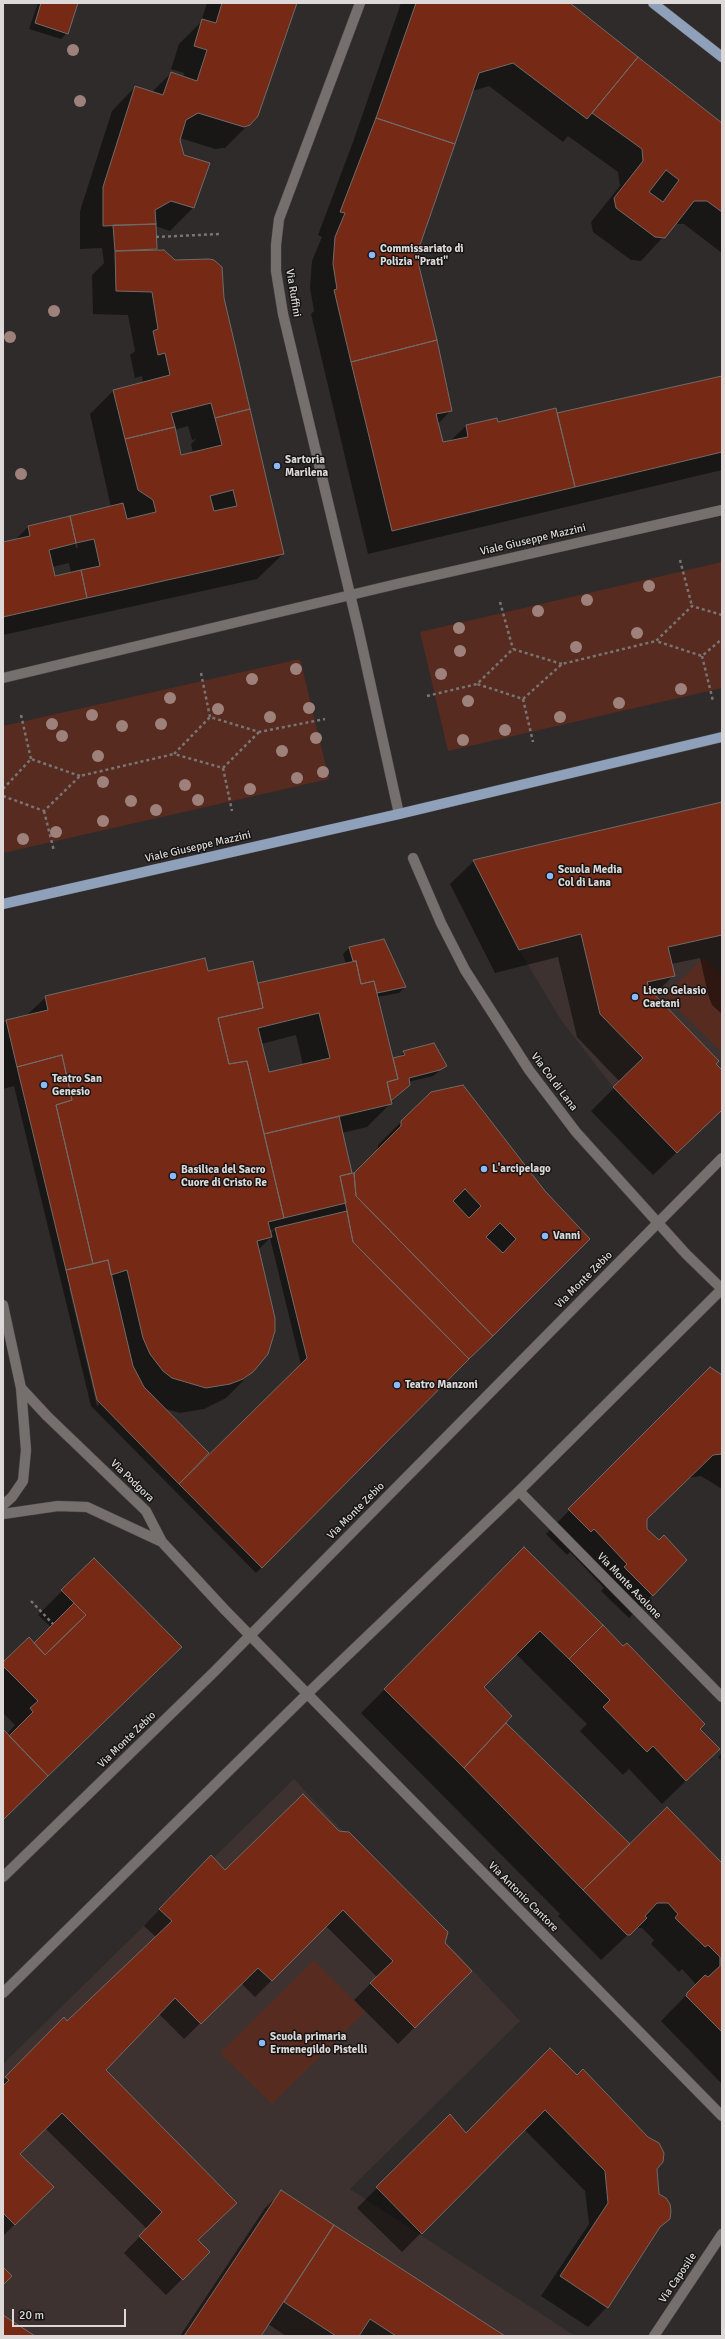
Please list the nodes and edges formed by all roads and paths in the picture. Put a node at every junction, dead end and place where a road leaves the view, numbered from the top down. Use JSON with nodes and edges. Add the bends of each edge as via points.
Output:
{"nodes":[{"id":1,"x":360,"y":3,"type":"edge"},
{"id":2,"x":653,"y":3,"type":"edge"},
{"id":3,"x":722,"y":57,"type":"edge"},
{"id":4,"x":220,"y":234,"type":"dead end"},
{"id":5,"x":156,"y":236,"type":"dead end"},
{"id":6,"x":722,"y":510,"type":"edge"},
{"id":7,"x":680,"y":560,"type":"dead end"},
{"id":8,"x":350,"y":595,"type":"junction"},
{"id":9,"x":500,"y":602,"type":"dead end"},
{"id":10,"x":692,"y":606,"type":"junction"},
{"id":11,"x":722,"y":615,"type":"edge"},
{"id":12,"x":722,"y":639,"type":"edge"},
{"id":13,"x":656,"y":641,"type":"junction"},
{"id":14,"x":512,"y":649,"type":"junction"},
{"id":15,"x":702,"y":656,"type":"junction"},
{"id":16,"x":562,"y":664,"type":"junction"},
{"id":17,"x":201,"y":673,"type":"dead end"},
{"id":18,"x":3,"y":678,"type":"edge"},
{"id":19,"x":477,"y":684,"type":"junction"},
{"id":20,"x":427,"y":696,"type":"dead end"},
{"id":21,"x":523,"y":699,"type":"junction"},
{"id":22,"x":713,"y":701,"type":"dead end"},
{"id":23,"x":21,"y":715,"type":"dead end"},
{"id":24,"x":210,"y":717,"type":"junction"},
{"id":25,"x":325,"y":719,"type":"dead end"},
{"id":26,"x":260,"y":732,"type":"junction"},
{"id":27,"x":722,"y":737,"type":"edge"},
{"id":28,"x":533,"y":742,"type":"dead end"},
{"id":29,"x":174,"y":754,"type":"junction"},
{"id":30,"x":31,"y":759,"type":"junction"},
{"id":31,"x":223,"y":768,"type":"junction"},
{"id":32,"x":80,"y":776,"type":"junction"},
{"id":33,"x":3,"y":789,"type":"edge"},
{"id":34,"x":3,"y":796,"type":"edge"},
{"id":35,"x":44,"y":811,"type":"junction"},
{"id":36,"x":232,"y":811,"type":"dead end"},
{"id":37,"x":399,"y":814,"type":"junction"},
{"id":38,"x":54,"y":851,"type":"dead end"},
{"id":39,"x":413,"y":858,"type":"dead end"},
{"id":40,"x":3,"y":904,"type":"edge"},
{"id":41,"x":722,"y":1158,"type":"edge"},
{"id":42,"x":657,"y":1222,"type":"junction"},
{"id":43,"x":722,"y":1289,"type":"edge"},
{"id":44,"x":3,"y":1305,"type":"edge"},
{"id":45,"x":21,"y":1388,"type":"junction"},
{"id":46,"x":520,"y":1491,"type":"junction"},
{"id":47,"x":3,"y":1505,"type":"edge"},
{"id":48,"x":3,"y":1514,"type":"edge"},
{"id":49,"x":162,"y":1542,"type":"junction"},
{"id":50,"x":31,"y":1601,"type":"dead end"},
{"id":51,"x":53,"y":1624,"type":"dead end"},
{"id":52,"x":250,"y":1634,"type":"junction"},
{"id":53,"x":307,"y":1694,"type":"junction"},
{"id":54,"x":722,"y":1697,"type":"edge"},
{"id":55,"x":3,"y":1877,"type":"edge"},
{"id":56,"x":3,"y":1993,"type":"edge"},
{"id":57,"x":722,"y":2116,"type":"edge"},
{"id":58,"x":722,"y":2234,"type":"edge"},
{"id":59,"x":654,"y":2336,"type":"edge"}],
"edges":[{"from":1,"to":8,"type":"street","name":"Via Ruffini","via":[[279,219],[276,245],[280,299]]},
{"from":2,"to":3,"type":"main road"},
{"from":4,"to":5,"type":"path"},
{"from":6,"to":8,"type":"street","name":"Viale Giuseppe Mazzini"},
{"from":7,"to":10,"type":"path"},
{"from":8,"to":18,"type":"street","name":"Viale Giuseppe Mazzini"},
{"from":8,"to":37,"type":"street"},
{"from":9,"to":14,"type":"path"},
{"from":10,"to":11,"type":"path"},
{"from":10,"to":13,"type":"path"},
{"from":12,"to":15,"type":"path"},
{"from":13,"to":15,"type":"path"},
{"from":13,"to":16,"type":"path"},
{"from":14,"to":16,"type":"path"},
{"from":14,"to":19,"type":"path"},
{"from":15,"to":22,"type":"path"},
{"from":16,"to":21,"type":"path"},
{"from":17,"to":24,"type":"path"},
{"from":19,"to":20,"type":"path"},
{"from":19,"to":21,"type":"path"},
{"from":21,"to":28,"type":"path"},
{"from":23,"to":30,"type":"path"},
{"from":24,"to":26,"type":"path"},
{"from":24,"to":29,"type":"path"},
{"from":25,"to":26,"type":"path"},
{"from":26,"to":31,"type":"path"},
{"from":27,"to":37,"type":"main road","name":"Viale Giuseppe Mazzini"},
{"from":29,"to":31,"type":"path"},
{"from":29,"to":32,"type":"path"},
{"from":30,"to":32,"type":"path"},
{"from":30,"to":33,"type":"path"},
{"from":31,"to":36,"type":"path"},
{"from":32,"to":35,"type":"path"},
{"from":34,"to":35,"type":"path"},
{"from":35,"to":38,"type":"path"},
{"from":37,"to":40,"type":"main road","name":"Viale Giuseppe Mazzini"},
{"from":39,"to":42,"type":"street","name":"Via Col di Lana","via":[[426,892],[462,963],[513,1046],[576,1132]]},
{"from":41,"to":42,"type":"street","name":"Via Monte Zebio"},
{"from":42,"to":43,"type":"street","name":"Via Col di Lana"},
{"from":42,"to":52,"type":"street","name":"Via Monte Zebio"},
{"from":43,"to":46,"type":"street"},
{"from":44,"to":45,"type":"street"},
{"from":45,"to":47,"type":"street","via":[[26,1474]]},
{"from":45,"to":49,"type":"street","name":"Via Podgora","via":[[146,1511]]},
{"from":46,"to":53,"type":"street"},
{"from":46,"to":54,"type":"street","name":"Via Monte Asolone"},
{"from":48,"to":49,"type":"street","via":[[58,1506],[87,1508]]},
{"from":49,"to":52,"type":"street","name":"Via Podgora"},
{"from":50,"to":51,"type":"path"},
{"from":52,"to":53,"type":"street","name":"Via Podgora"},
{"from":52,"to":55,"type":"street","name":"Via Monte Zebio"},
{"from":53,"to":56,"type":"street"},
{"from":53,"to":57,"type":"street","name":"Via Antonio Cantore"},
{"from":58,"to":59,"type":"street","name":"Via Caposile"}]}
